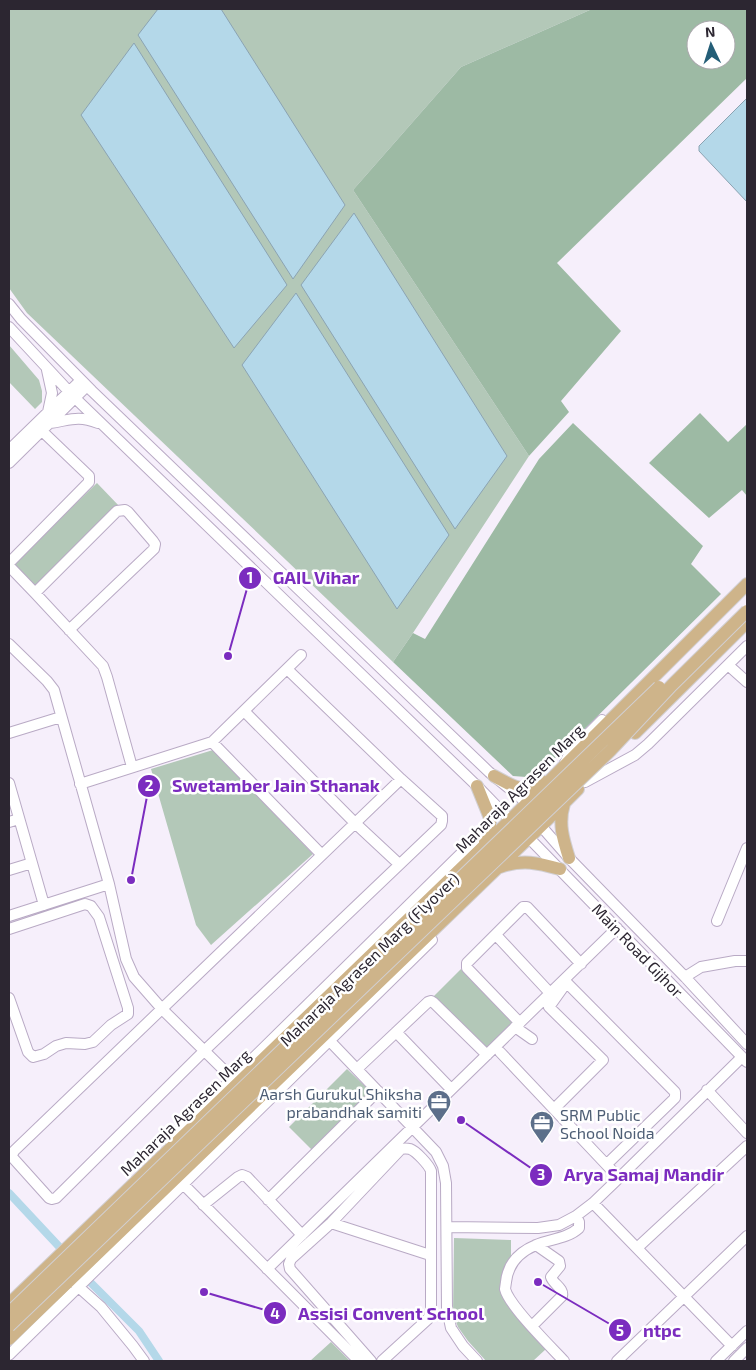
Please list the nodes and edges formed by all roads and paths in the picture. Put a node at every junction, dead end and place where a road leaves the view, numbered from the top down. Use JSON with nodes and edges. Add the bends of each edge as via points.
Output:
{"nodes":[{"id":1,"x":9,"y":304,"type":"edge"},
{"id":2,"x":9,"y":328,"type":"edge"},
{"id":3,"x":47,"y":369,"type":"junction"},
{"id":4,"x":84,"y":383,"type":"junction"},
{"id":5,"x":72,"y":395,"type":"junction"},
{"id":6,"x":49,"y":418,"type":"junction"},
{"id":7,"x":102,"y":424,"type":"junction"},
{"id":8,"x":42,"y":431,"type":"junction"},
{"id":9,"x":9,"y":450,"type":"edge"},
{"id":10,"x":9,"y":463,"type":"edge"},
{"id":11,"x":9,"y":564,"type":"edge"},
{"id":12,"x":747,"y":578,"type":"edge"},
{"id":13,"x":747,"y":584,"type":"edge"},
{"id":14,"x":36,"y":593,"type":"junction"},
{"id":15,"x":747,"y":601,"type":"edge"},
{"id":16,"x":747,"y":611,"type":"edge"},
{"id":17,"x":747,"y":622,"type":"edge"},
{"id":18,"x":69,"y":630,"type":"junction"},
{"id":19,"x":699,"y":631,"type":"junction"},
{"id":20,"x":9,"y":644,"type":"edge"},
{"id":21,"x":747,"y":646,"type":"edge"},
{"id":22,"x":717,"y":651,"type":"junction"},
{"id":23,"x":301,"y":656,"type":"dead end"},
{"id":24,"x":728,"y":665,"type":"junction"},
{"id":25,"x":288,"y":669,"type":"junction"},
{"id":26,"x":747,"y":682,"type":"edge"},
{"id":27,"x":244,"y":711,"type":"junction"},
{"id":28,"x":61,"y":717,"type":"junction"},
{"id":29,"x":9,"y":733,"type":"edge"},
{"id":30,"x":212,"y":742,"type":"junction"},
{"id":31,"x":132,"y":767,"type":"junction"},
{"id":32,"x":564,"y":767,"type":"junction"},
{"id":33,"x":494,"y":776,"type":"junction"},
{"id":34,"x":401,"y":779,"type":"junction"},
{"id":35,"x":551,"y":779,"type":"junction"},
{"id":36,"x":585,"y":782,"type":"junction"},
{"id":37,"x":9,"y":783,"type":"edge"},
{"id":38,"x":80,"y":784,"type":"junction"},
{"id":39,"x":477,"y":786,"type":"junction"},
{"id":40,"x":527,"y":803,"type":"junction"},
{"id":41,"x":564,"y":804,"type":"junction"},
{"id":42,"x":19,"y":819,"type":"junction"},
{"id":43,"x":510,"y":820,"type":"junction"},
{"id":44,"x":9,"y":822,"type":"edge"},
{"id":45,"x":355,"y":823,"type":"junction"},
{"id":46,"x":490,"y":825,"type":"junction"},
{"id":47,"x":541,"y":826,"type":"junction"},
{"id":48,"x":529,"y":838,"type":"junction"},
{"id":49,"x":747,"y":848,"type":"edge"},
{"id":50,"x":481,"y":849,"type":"junction"},
{"id":51,"x":322,"y":855,"type":"junction"},
{"id":52,"x":569,"y":858,"type":"junction"},
{"id":53,"x":32,"y":863,"type":"junction"},
{"id":54,"x":512,"y":863,"type":"junction"},
{"id":55,"x":399,"y":864,"type":"junction"},
{"id":56,"x":498,"y":868,"type":"junction"},
{"id":57,"x":9,"y":870,"type":"edge"},
{"id":58,"x":560,"y":870,"type":"junction"},
{"id":59,"x":109,"y":884,"type":"junction"},
{"id":60,"x":44,"y":905,"type":"junction"},
{"id":61,"x":9,"y":916,"type":"edge"},
{"id":62,"x":717,"y":921,"type":"dead end"},
{"id":63,"x":617,"y":928,"type":"junction"},
{"id":64,"x":9,"y":929,"type":"edge"},
{"id":65,"x":496,"y":936,"type":"junction"},
{"id":66,"x":383,"y":944,"type":"junction"},
{"id":67,"x":126,"y":960,"type":"junction"},
{"id":68,"x":401,"y":961,"type":"junction"},
{"id":69,"x":747,"y":961,"type":"edge"},
{"id":70,"x":113,"y":964,"type":"junction"},
{"id":71,"x":580,"y":964,"type":"junction"},
{"id":72,"x":685,"y":977,"type":"junction"},
{"id":73,"x":565,"y":981,"type":"junction"},
{"id":74,"x":550,"y":993,"type":"junction"},
{"id":75,"x":9,"y":998,"type":"edge"},
{"id":76,"x":162,"y":1009,"type":"junction"},
{"id":77,"x":517,"y":1025,"type":"junction"},
{"id":78,"x":396,"y":1032,"type":"junction"},
{"id":79,"x":326,"y":1038,"type":"junction"},
{"id":80,"x":532,"y":1039,"type":"dead end"},
{"id":81,"x":747,"y":1044,"type":"edge"},
{"id":82,"x":204,"y":1051,"type":"junction"},
{"id":83,"x":500,"y":1052,"type":"dead end"},
{"id":84,"x":486,"y":1055,"type":"junction"},
{"id":85,"x":745,"y":1059,"type":"edge"},
{"id":86,"x":357,"y":1069,"type":"junction"},
{"id":87,"x":235,"y":1081,"type":"junction"},
{"id":88,"x":451,"y":1090,"type":"junction"},
{"id":89,"x":707,"y":1090,"type":"junction"},
{"id":90,"x":378,"y":1091,"type":"junction"},
{"id":91,"x":554,"y":1109,"type":"junction"},
{"id":92,"x":196,"y":1124,"type":"junction"},
{"id":93,"x":412,"y":1127,"type":"junction"},
{"id":94,"x":747,"y":1133,"type":"edge"},
{"id":95,"x":213,"y":1141,"type":"junction"},
{"id":96,"x":747,"y":1146,"type":"edge"},
{"id":97,"x":606,"y":1164,"type":"junction"},
{"id":98,"x":618,"y":1178,"type":"junction"},
{"id":99,"x":179,"y":1181,"type":"junction"},
{"id":100,"x":268,"y":1200,"type":"junction"},
{"id":101,"x":592,"y":1203,"type":"junction"},
{"id":102,"x":203,"y":1205,"type":"junction"},
{"id":103,"x":576,"y":1216,"type":"junction"},
{"id":104,"x":331,"y":1224,"type":"junction"},
{"id":105,"x":447,"y":1227,"type":"junction"},
{"id":106,"x":85,"y":1231,"type":"junction"},
{"id":107,"x":302,"y":1235,"type":"junction"},
{"id":108,"x":747,"y":1236,"type":"edge"},
{"id":109,"x":536,"y":1244,"type":"junction"},
{"id":110,"x":637,"y":1248,"type":"junction"},
{"id":111,"x":430,"y":1255,"type":"junction"},
{"id":112,"x":267,"y":1269,"type":"junction"},
{"id":113,"x":430,"y":1280,"type":"junction"},
{"id":114,"x":448,"y":1280,"type":"junction"},
{"id":115,"x":73,"y":1281,"type":"junction"},
{"id":116,"x":684,"y":1297,"type":"junction"},
{"id":117,"x":10,"y":1299,"type":"edge"},
{"id":118,"x":9,"y":1313,"type":"edge"},
{"id":119,"x":9,"y":1326,"type":"edge"},
{"id":120,"x":532,"y":1326,"type":"junction"},
{"id":121,"x":747,"y":1332,"type":"edge"},
{"id":122,"x":9,"y":1339,"type":"edge"},
{"id":123,"x":732,"y":1346,"type":"junction"},
{"id":124,"x":747,"y":1348,"type":"edge"},
{"id":125,"x":9,"y":1355,"type":"edge"},
{"id":126,"x":144,"y":1361,"type":"edge"},
{"id":127,"x":359,"y":1361,"type":"edge"},
{"id":128,"x":372,"y":1361,"type":"edge"},
{"id":129,"x":382,"y":1361,"type":"edge"},
{"id":130,"x":477,"y":1361,"type":"edge"},
{"id":131,"x":564,"y":1361,"type":"edge"},
{"id":132,"x":617,"y":1361,"type":"edge"},
{"id":133,"x":716,"y":1361,"type":"edge"},
{"id":134,"x":734,"y":1361,"type":"edge"}],
"edges":[{"from":1,"to":4,"type":"street"},
{"from":2,"to":3,"type":"street"},
{"from":3,"to":5,"type":"street"},
{"from":3,"to":6,"type":"street","via":[[52,392]]},
{"from":4,"to":5,"type":"street"},
{"from":4,"to":33,"type":"street"},
{"from":5,"to":6,"type":"street"},
{"from":5,"to":7,"type":"street"},
{"from":6,"to":7,"type":"street","via":[[86,418]]},
{"from":6,"to":8,"type":"street"},
{"from":6,"to":9,"type":"street"},
{"from":7,"to":39,"type":"street"},
{"from":8,"to":10,"type":"street"},
{"from":8,"to":11,"type":"street","via":[[89,476],[89,482]]},
{"from":11,"to":14,"type":"street"},
{"from":12,"to":32,"type":"street","via":[[570,752]]},
{"from":13,"to":19,"type":"main road","name":"Maharaja Agrasen Marg"},
{"from":14,"to":18,"type":"street"},
{"from":14,"to":18,"type":"street","via":[[117,511],[128,512],[153,541],[154,549]]},
{"from":15,"to":118,"type":"main road","name":"Maharaja Agrasen Marg (Flyover)","bridge":true},
{"from":16,"to":119,"type":"main road","name":"Maharaja Agrasen Marg (Flyover)","bridge":true,"via":[[556,803]]},
{"from":17,"to":22,"type":"main road"},
{"from":18,"to":31,"type":"street","via":[[103,666]]},
{"from":19,"to":22,"type":"main road"},
{"from":19,"to":32,"type":"main road","name":"Maharaja Agrasen Marg"},
{"from":20,"to":28,"type":"street","via":[[54,690]]},
{"from":21,"to":24,"type":"street"},
{"from":22,"to":36,"type":"main road"},
{"from":23,"to":25,"type":"street"},
{"from":24,"to":26,"type":"street"},
{"from":24,"to":36,"type":"street","via":[[635,755]]},
{"from":25,"to":27,"type":"street"},
{"from":25,"to":34,"type":"street"},
{"from":27,"to":30,"type":"street"},
{"from":27,"to":45,"type":"street"},
{"from":28,"to":29,"type":"street"},
{"from":28,"to":38,"type":"street"},
{"from":30,"to":31,"type":"street"},
{"from":30,"to":51,"type":"street"},
{"from":31,"to":38,"type":"street"},
{"from":32,"to":35,"type":"main road","name":"Maharaja Agrasen Marg"},
{"from":33,"to":35,"type":"main road","via":[[526,789]]},
{"from":33,"to":40,"type":"street"},
{"from":34,"to":45,"type":"street"},
{"from":34,"to":55,"type":"street","via":[[442,816],[442,821]]},
{"from":35,"to":40,"type":"main road","name":"Maharaja Agrasen Marg"},
{"from":36,"to":41,"type":"main road"},
{"from":37,"to":42,"type":"street"},
{"from":38,"to":59,"type":"street"},
{"from":39,"to":43,"type":"street"},
{"from":39,"to":46,"type":"main road"},
{"from":40,"to":43,"type":"main road","name":"Maharaja Agrasen Marg"},
{"from":41,"to":47,"type":"main road"},
{"from":41,"to":52,"type":"main road","via":[[561,833]]},
{"from":42,"to":44,"type":"street"},
{"from":42,"to":53,"type":"street"},
{"from":43,"to":50,"type":"main road","name":"Maharaja Agrasen Marg"},
{"from":45,"to":51,"type":"street"},
{"from":45,"to":55,"type":"street"},
{"from":46,"to":50,"type":"main road","via":[[490,833]]},
{"from":46,"to":87,"type":"street"},
{"from":47,"to":48,"type":"main road"},
{"from":47,"to":52,"type":"street","name":"Main Road Gijhor"},
{"from":48,"to":56,"type":"main road"},
{"from":48,"to":58,"type":"street","name":"Main Road Gijhor"},
{"from":49,"to":62,"type":"street"},
{"from":50,"to":66,"type":"main road","name":"Maharaja Agrasen Marg"},
{"from":51,"to":76,"type":"street"},
{"from":52,"to":72,"type":"street","name":"Main Road Gijhor"},
{"from":53,"to":57,"type":"street"},
{"from":53,"to":60,"type":"street"},
{"from":54,"to":56,"type":"main road"},
{"from":54,"to":58,"type":"main road","via":[[538,863]]},
{"from":54,"to":79,"type":"street"},
{"from":55,"to":82,"type":"street"},
{"from":56,"to":68,"type":"main road"},
{"from":58,"to":63,"type":"street","name":"Main Road Gijhor"},
{"from":59,"to":60,"type":"street"},
{"from":59,"to":67,"type":"street"},
{"from":60,"to":61,"type":"street"},
{"from":63,"to":71,"type":"street"},
{"from":63,"to":85,"type":"street","name":"Main Road Gijhor"},
{"from":64,"to":70,"type":"street","via":[[85,904],[91,906],[99,917]]},
{"from":65,"to":71,"type":"street","via":[[527,907]]},
{"from":65,"to":74,"type":"street"},
{"from":65,"to":77,"type":"street","via":[[466,966]]},
{"from":66,"to":68,"type":"main road"},
{"from":66,"to":87,"type":"main road","name":"Maharaja Agrasen Marg"},
{"from":67,"to":70,"type":"street"},
{"from":67,"to":76,"type":"street","via":[[134,978]]},
{"from":68,"to":79,"type":"main road"},
{"from":69,"to":72,"type":"street","via":[[701,967]]},
{"from":70,"to":75,"type":"street","via":[[128,1014],[93,1042],[66,1043],[34,1057],[28,1052]]},
{"from":71,"to":73,"type":"street"},
{"from":72,"to":81,"type":"street","name":"Main Road Gijhor"},
{"from":73,"to":74,"type":"street"},
{"from":73,"to":91,"type":"street","via":[[549,1006],[603,1060]]},
{"from":73,"to":97,"type":"street","via":[[675,1092],[674,1098]]},
{"from":74,"to":77,"type":"street"},
{"from":76,"to":82,"type":"street"},
{"from":76,"to":82,"type":"street","via":[[14,1151],[13,1158],[49,1198],[56,1198]]},
{"from":77,"to":80,"type":"street"},
{"from":77,"to":84,"type":"street"},
{"from":78,"to":84,"type":"street","via":[[431,1002]]},
{"from":78,"to":86,"type":"street"},
{"from":78,"to":88,"type":"street"},
{"from":79,"to":86,"type":"street"},
{"from":79,"to":95,"type":"main road"},
{"from":79,"to":99,"type":"street"},
{"from":82,"to":87,"type":"street"},
{"from":83,"to":91,"type":"street"},
{"from":84,"to":88,"type":"street"},
{"from":85,"to":89,"type":"street"},
{"from":86,"to":90,"type":"street"},
{"from":87,"to":92,"type":"main road","name":"Maharaja Agrasen Marg"},
{"from":87,"to":106,"type":"street","via":[[90,1219]]},
{"from":88,"to":93,"type":"street"},
{"from":89,"to":94,"type":"street"},
{"from":89,"to":98,"type":"street"},
{"from":90,"to":93,"type":"street"},
{"from":90,"to":100,"type":"street"},
{"from":91,"to":97,"type":"street"},
{"from":92,"to":95,"type":"main road"},
{"from":92,"to":106,"type":"main road","name":"Maharaja Agrasen Marg"},
{"from":93,"to":105,"type":"street","via":[[436,1152],[443,1166]]},
{"from":93,"to":107,"type":"street"},
{"from":95,"to":99,"type":"main road"},
{"from":96,"to":110,"type":"street"},
{"from":97,"to":98,"type":"street"},
{"from":98,"to":101,"type":"street"},
{"from":99,"to":102,"type":"street"},
{"from":99,"to":115,"type":"street"},
{"from":99,"to":115,"type":"main road","via":[[91,1259]]},
{"from":100,"to":102,"type":"street","via":[[242,1175]]},
{"from":100,"to":107,"type":"street"},
{"from":101,"to":103,"type":"street"},
{"from":101,"to":110,"type":"street"},
{"from":102,"to":112,"type":"street"},
{"from":103,"to":105,"type":"street","via":[[559,1225],[538,1228]]},
{"from":103,"to":109,"type":"street","via":[[579,1222],[576,1231]]},
{"from":104,"to":111,"type":"street"},
{"from":104,"to":111,"type":"street","via":[[401,1149],[407,1148],[431,1171]]},
{"from":104,"to":128,"type":"street","via":[[291,1259],[290,1269]]},
{"from":105,"to":114,"type":"street"},
{"from":106,"to":117,"type":"main road","name":"Maharaja Agrasen Marg"},
{"from":107,"to":112,"type":"street"},
{"from":108,"to":116,"type":"street"},
{"from":109,"to":120,"type":"street","via":[[517,1255],[507,1272],[505,1289],[514,1306]]},
{"from":109,"to":120,"type":"street","via":[[559,1262],[560,1266],[551,1277],[563,1293]]},
{"from":110,"to":116,"type":"street"},
{"from":111,"to":113,"type":"street"},
{"from":112,"to":127,"type":"street"},
{"from":113,"to":114,"type":"street"},
{"from":113,"to":129,"type":"street","via":[[428,1319]]},
{"from":114,"to":130,"type":"street","via":[[451,1328]]},
{"from":115,"to":122,"type":"main road"},
{"from":115,"to":125,"type":"street"},
{"from":115,"to":126,"type":"street","via":[[101,1307]]},
{"from":116,"to":123,"type":"street"},
{"from":116,"to":132,"type":"street"},
{"from":120,"to":131,"type":"street"},
{"from":121,"to":123,"type":"street"},
{"from":123,"to":133,"type":"street"},
{"from":124,"to":134,"type":"street"}]}
